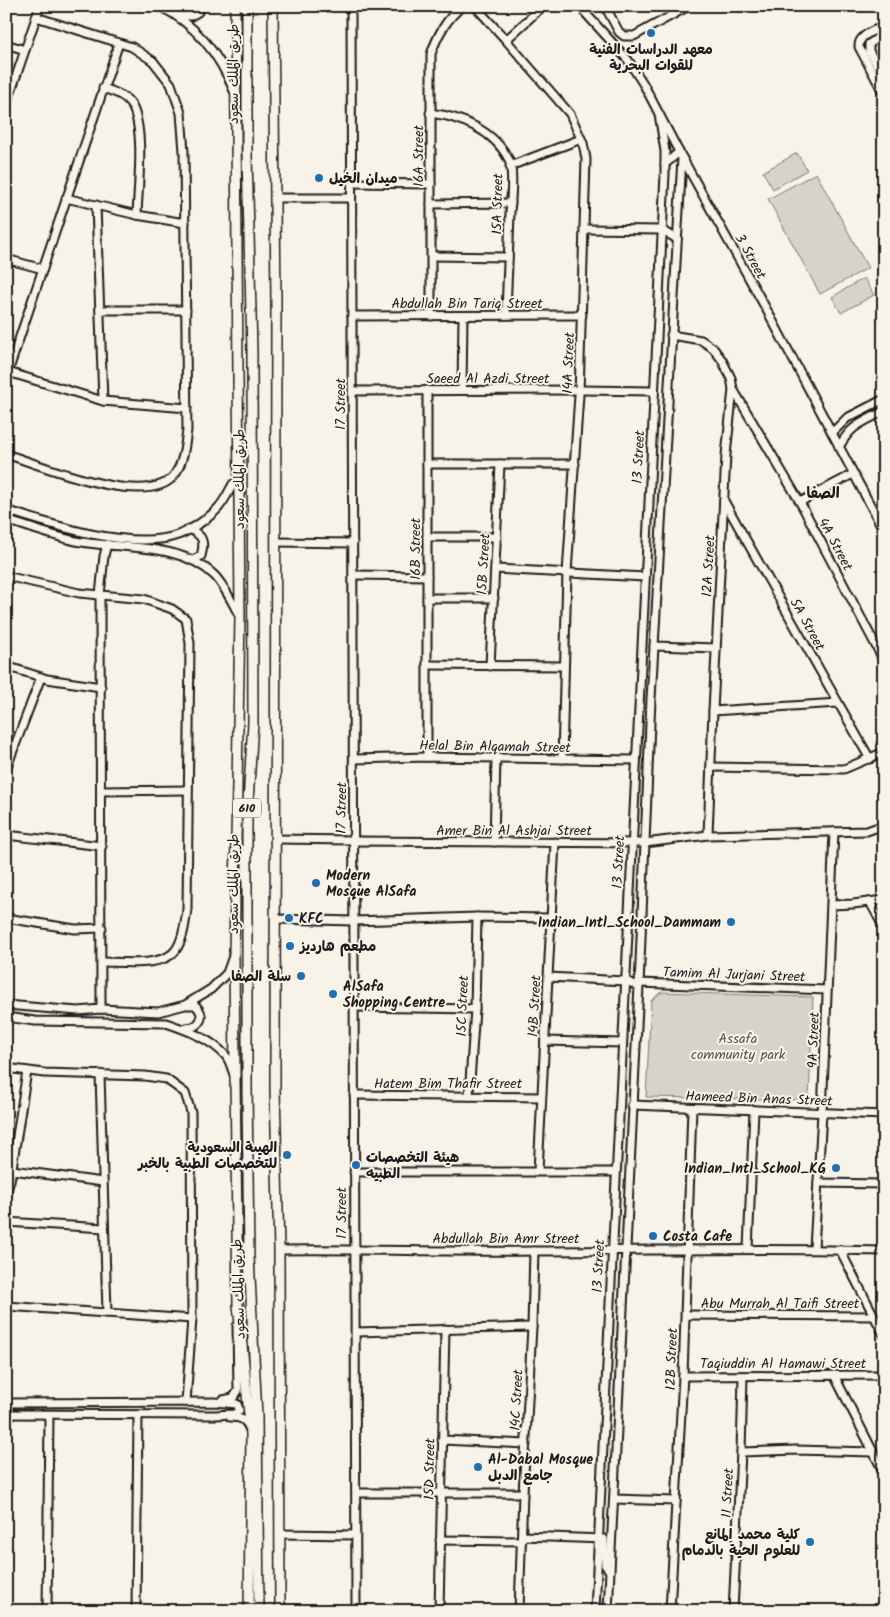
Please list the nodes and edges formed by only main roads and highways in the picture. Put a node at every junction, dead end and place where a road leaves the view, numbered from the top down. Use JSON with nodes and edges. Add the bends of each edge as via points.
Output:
{"nodes":[{"id":1,"x":235,"y":6,"type":"edge"},
{"id":2,"x":247,"y":6,"type":"edge"},
{"id":3,"x":273,"y":6,"type":"edge"},
{"id":4,"x":250,"y":1491,"type":"junction"},
{"id":5,"x":249,"y":1611,"type":"edge"},
{"id":6,"x":258,"y":1611,"type":"edge"},
{"id":7,"x":280,"y":1611,"type":"edge"}],
"edges":[{"from":1,"to":4,"type":"main road","via":[[240,616],[235,1076],[238,1305],[251,1434]]},
{"from":2,"to":6,"type":"main road","name":"طريق الملك سعود","number":"610","via":[[253,693],[247,818],[247,1088],[249,1258],[257,1416]]},
{"from":3,"to":7,"type":"main road","number":"610","via":[[275,1089]]},
{"from":4,"to":5,"type":"main road"},
{"from":4,"to":6,"type":"main road","via":[[254,1496]]}]}
